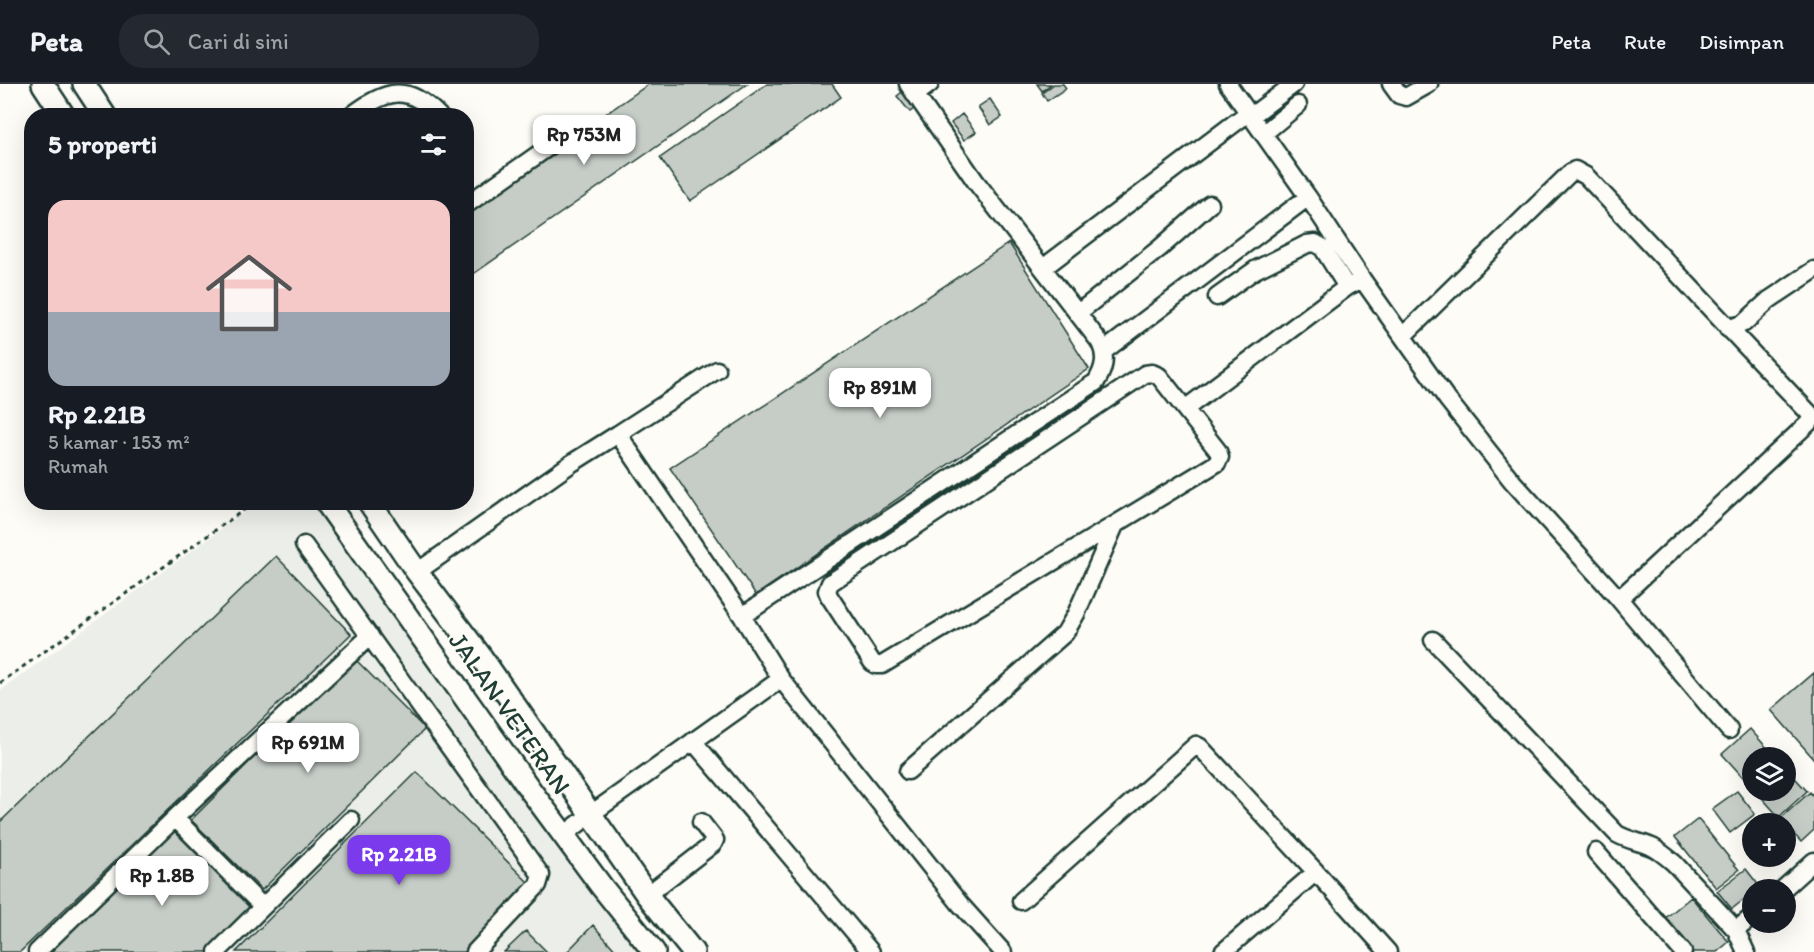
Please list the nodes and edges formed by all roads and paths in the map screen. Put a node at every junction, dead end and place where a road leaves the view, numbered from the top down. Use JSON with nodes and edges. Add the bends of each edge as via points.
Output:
{"nodes":[{"id":1,"x":43,"y":84,"type":"edge"},
{"id":2,"x":84,"y":84,"type":"edge"},
{"id":3,"x":930,"y":84,"type":"edge"},
{"id":4,"x":1228,"y":84,"type":"edge"},
{"id":5,"x":1294,"y":84,"type":"edge"},
{"id":6,"x":1391,"y":84,"type":"edge"},
{"id":7,"x":1429,"y":84,"type":"edge"},
{"id":8,"x":911,"y":90,"type":"edge"},
{"id":9,"x":1298,"y":105,"type":"dead end"},
{"id":10,"x":59,"y":108,"type":"edge"},
{"id":11,"x":100,"y":108,"type":"edge"},
{"id":12,"x":361,"y":108,"type":"edge"},
{"id":13,"x":434,"y":108,"type":"edge"},
{"id":14,"x":1249,"y":115,"type":"junction"},
{"id":15,"x":567,"y":134,"type":"dead end"},
{"id":16,"x":1263,"y":134,"type":"junction"},
{"id":17,"x":1308,"y":197,"type":"junction"},
{"id":18,"x":474,"y":199,"type":"edge"},
{"id":19,"x":1210,"y":204,"type":"dead end"},
{"id":20,"x":1050,"y":263,"type":"junction"},
{"id":21,"x":1814,"y":270,"type":"edge"},
{"id":22,"x":1362,"y":279,"type":"junction"},
{"id":23,"x":1347,"y":287,"type":"junction"},
{"id":24,"x":1217,"y":297,"type":"dead end"},
{"id":25,"x":1078,"y":313,"type":"junction"},
{"id":26,"x":1728,"y":329,"type":"junction"},
{"id":27,"x":1403,"y":336,"type":"junction"},
{"id":28,"x":1110,"y":346,"type":"junction"},
{"id":29,"x":717,"y":370,"type":"dead end"},
{"id":30,"x":1185,"y":409,"type":"junction"},
{"id":31,"x":1814,"y":418,"type":"edge"},
{"id":32,"x":618,"y":434,"type":"junction"},
{"id":33,"x":244,"y":510,"type":"edge"},
{"id":34,"x":332,"y":510,"type":"edge"},
{"id":35,"x":374,"y":510,"type":"edge"},
{"id":36,"x":1114,"y":525,"type":"junction"},
{"id":37,"x":304,"y":545,"type":"dead end"},
{"id":38,"x":417,"y":572,"type":"junction"},
{"id":39,"x":1619,"y":599,"type":"junction"},
{"id":40,"x":742,"y":615,"type":"junction"},
{"id":41,"x":370,"y":636,"type":"junction"},
{"id":42,"x":1433,"y":640,"type":"dead end"},
{"id":43,"x":781,"y":679,"type":"junction"},
{"id":44,"x":0,"y":683,"type":"edge"},
{"id":45,"x":1729,"y":730,"type":"dead end"},
{"id":46,"x":693,"y":741,"type":"junction"},
{"id":47,"x":908,"y":771,"type":"dead end"},
{"id":48,"x":591,"y":814,"type":"junction"},
{"id":49,"x":175,"y":818,"type":"junction"},
{"id":50,"x":351,"y":820,"type":"dead end"},
{"id":51,"x":701,"y":822,"type":"dead end"},
{"id":52,"x":564,"y":836,"type":"junction"},
{"id":53,"x":1596,"y":852,"type":"dead end"},
{"id":54,"x":1814,"y":861,"type":"edge"},
{"id":55,"x":1316,"y":872,"type":"junction"},
{"id":56,"x":1794,"y":879,"type":"edge"},
{"id":57,"x":647,"y":895,"type":"junction"},
{"id":58,"x":1021,"y":901,"type":"dead end"},
{"id":59,"x":262,"y":906,"type":"junction"},
{"id":60,"x":1742,"y":925,"type":"edge"},
{"id":61,"x":1736,"y":930,"type":"junction"},
{"id":62,"x":38,"y":952,"type":"edge"},
{"id":63,"x":217,"y":952,"type":"edge"},
{"id":64,"x":475,"y":952,"type":"edge"},
{"id":65,"x":654,"y":952,"type":"edge"},
{"id":66,"x":693,"y":952,"type":"edge"},
{"id":67,"x":871,"y":952,"type":"edge"},
{"id":68,"x":1003,"y":952,"type":"edge"},
{"id":69,"x":1223,"y":952,"type":"edge"},
{"id":70,"x":1388,"y":952,"type":"edge"},
{"id":71,"x":1683,"y":952,"type":"edge"},
{"id":72,"x":1746,"y":952,"type":"edge"}],
"edges":[{"from":1,"to":10,"type":"main road"},
{"from":2,"to":11,"type":"main road"},
{"from":3,"to":8,"type":"street"},
{"from":4,"to":14,"type":"street"},
{"from":5,"to":14,"type":"street"},
{"from":6,"to":7,"type":"street","via":[[1406,97]]},
{"from":8,"to":20,"type":"street","via":[[976,182]]},
{"from":9,"to":16,"type":"street"},
{"from":12,"to":13,"type":"street","via":[[381,93],[406,87],[420,92]]},
{"from":14,"to":16,"type":"street"},
{"from":14,"to":20,"type":"street"},
{"from":15,"to":18,"type":"street"},
{"from":16,"to":17,"type":"street"},
{"from":17,"to":22,"type":"street"},
{"from":17,"to":28,"type":"street"},
{"from":19,"to":25,"type":"street"},
{"from":20,"to":25,"type":"street"},
{"from":21,"to":26,"type":"street","via":[[1769,300],[1744,323]]},
{"from":22,"to":23,"type":"street"},
{"from":22,"to":27,"type":"street"},
{"from":23,"to":24,"type":"street","via":[[1322,247],[1315,243],[1255,270]]},
{"from":23,"to":30,"type":"street"},
{"from":25,"to":28,"type":"street"},
{"from":26,"to":27,"type":"street","via":[[1594,184],[1575,170]]},
{"from":26,"to":31,"type":"street"},
{"from":27,"to":39,"type":"street","via":[[1513,482]]},
{"from":28,"to":40,"type":"street","via":[[1096,382]]},
{"from":29,"to":32,"type":"street"},
{"from":30,"to":36,"type":"street","via":[[1218,451],[1217,463]]},
{"from":30,"to":36,"type":"street","via":[[1159,376],[1145,374],[830,583],[827,591],[868,657],[876,665],[882,664]]},
{"from":31,"to":39,"type":"street"},
{"from":32,"to":38,"type":"street"},
{"from":32,"to":40,"type":"street"},
{"from":33,"to":44,"type":"path"},
{"from":34,"to":52,"type":"main road","name":"JALAN VETERAN"},
{"from":35,"to":38,"type":"main road","name":"JALAN VETERAN"},
{"from":36,"to":47,"type":"street","via":[[1065,633]]},
{"from":37,"to":41,"type":"street"},
{"from":38,"to":48,"type":"main road","name":"JALAN VETERAN"},
{"from":39,"to":45,"type":"street"},
{"from":40,"to":43,"type":"street"},
{"from":41,"to":49,"type":"street"},
{"from":41,"to":64,"type":"street","via":[[541,875],[538,885]]},
{"from":42,"to":61,"type":"street","via":[[1617,834],[1654,848],[1674,863]]},
{"from":43,"to":46,"type":"street"},
{"from":43,"to":68,"type":"street","via":[[960,904]]},
{"from":46,"to":48,"type":"street"},
{"from":46,"to":67,"type":"street"},
{"from":48,"to":52,"type":"street"},
{"from":48,"to":57,"type":"main road","name":"JALAN VETERAN"},
{"from":49,"to":59,"type":"street"},
{"from":49,"to":62,"type":"street"},
{"from":50,"to":59,"type":"street"},
{"from":51,"to":57,"type":"street","via":[[715,840],[713,844]]},
{"from":52,"to":65,"type":"main road","name":"JALAN VETERAN"},
{"from":53,"to":71,"type":"street"},
{"from":54,"to":56,"type":"street"},
{"from":55,"to":58,"type":"street","via":[[1196,745]]},
{"from":55,"to":69,"type":"street"},
{"from":55,"to":70,"type":"street"},
{"from":57,"to":66,"type":"main road","name":"JALAN VETERAN"},
{"from":59,"to":63,"type":"street"},
{"from":60,"to":61,"type":"street"},
{"from":61,"to":72,"type":"street"}]}
